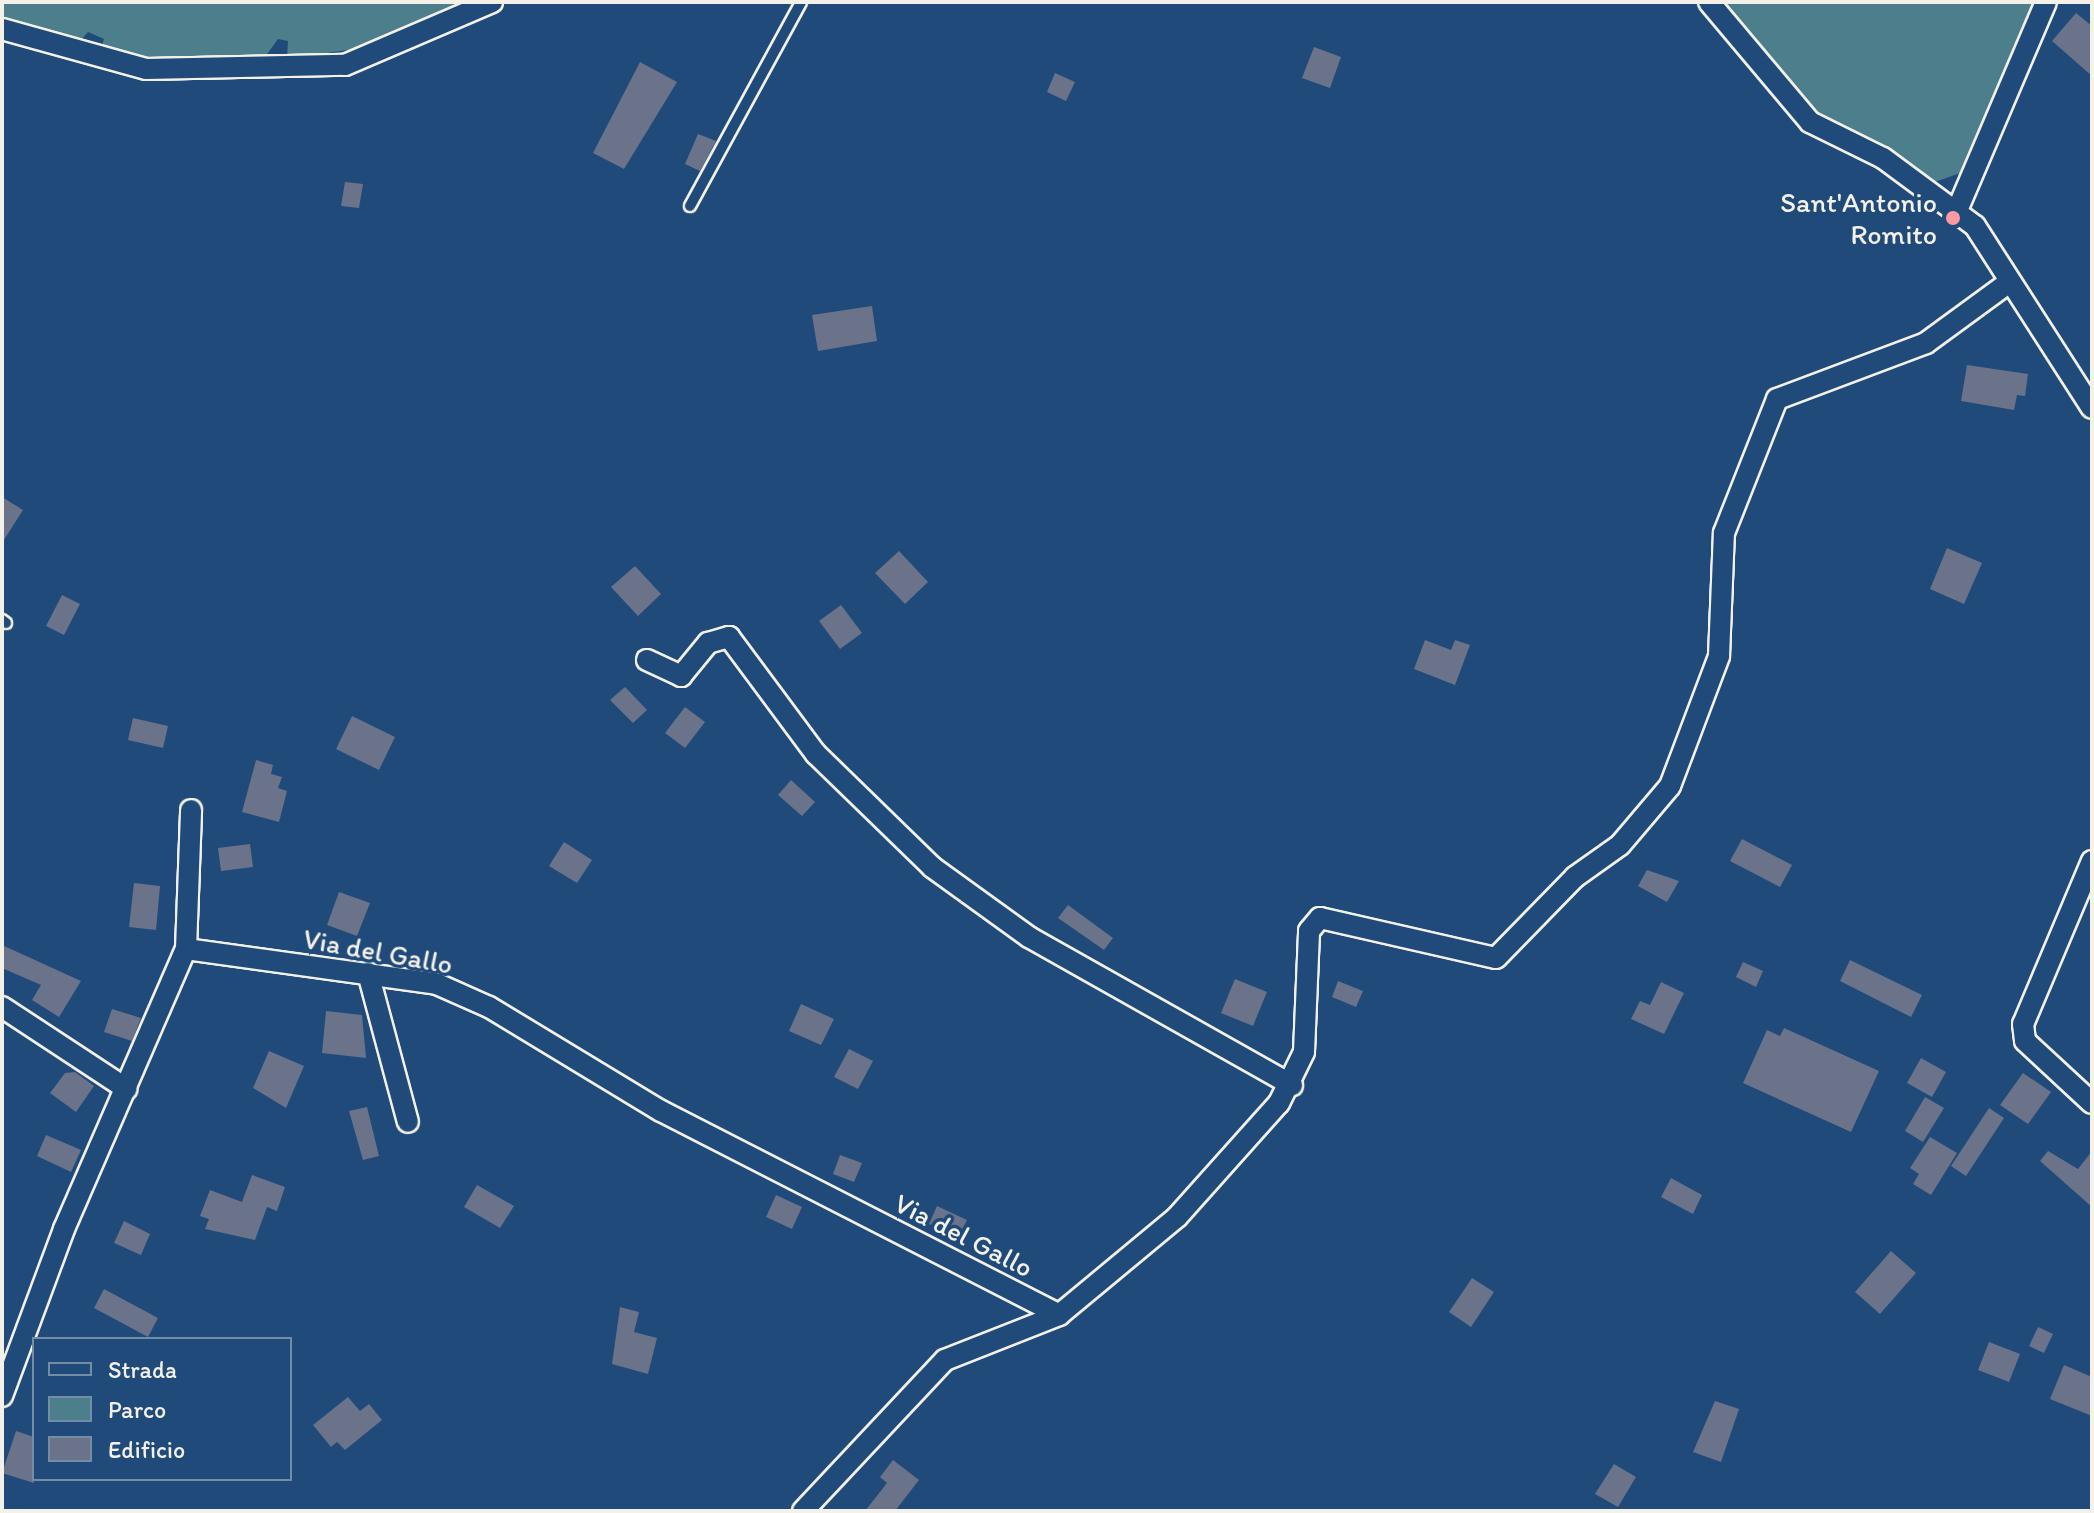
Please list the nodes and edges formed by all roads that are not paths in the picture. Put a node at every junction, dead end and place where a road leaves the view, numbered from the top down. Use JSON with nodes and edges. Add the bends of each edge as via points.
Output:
{"nodes":[{"id":1,"x":492,"y":2,"type":"edge"},
{"id":2,"x":801,"y":2,"type":"edge"},
{"id":3,"x":1709,"y":2,"type":"edge"},
{"id":4,"x":2046,"y":2,"type":"edge"},
{"id":5,"x":2,"y":29,"type":"edge"},
{"id":6,"x":690,"y":206,"type":"dead end"},
{"id":7,"x":1956,"y":213,"type":"junction"},
{"id":8,"x":2008,"y":283,"type":"junction"},
{"id":9,"x":2092,"y":408,"type":"edge"},
{"id":10,"x":647,"y":660,"type":"dead end"},
{"id":11,"x":191,"y":810,"type":"dead end"},
{"id":12,"x":2092,"y":861,"type":"edge"},
{"id":13,"x":186,"y":949,"type":"junction"},
{"id":14,"x":368,"y":973,"type":"junction"},
{"id":15,"x":2,"y":1007,"type":"edge"},
{"id":16,"x":1292,"y":1085,"type":"junction"},
{"id":17,"x":127,"y":1089,"type":"junction"},
{"id":18,"x":2092,"y":1103,"type":"edge"},
{"id":19,"x":408,"y":1122,"type":"dead end"},
{"id":20,"x":1059,"y":1315,"type":"junction"},
{"id":21,"x":2,"y":1396,"type":"edge"},
{"id":22,"x":803,"y":1511,"type":"edge"}],
"edges":[{"from":1,"to":5,"type":"street","via":[[345,65],[146,69]]},
{"from":2,"to":6,"type":"lane"},
{"from":3,"to":7,"type":"street","via":[[1810,122],[1883,158]]},
{"from":4,"to":7,"type":"street"},
{"from":7,"to":8,"type":"street","via":[[1975,226]]},
{"from":8,"to":9,"type":"street"},
{"from":8,"to":16,"type":"street","via":[[1926,343],[1777,399],[1724,533],[1719,656],[1670,786],[1620,845],[1575,877],[1496,958],[1320,918],[1309,931],[1304,1052]]},
{"from":10,"to":16,"type":"street","via":[[681,676],[708,643],[729,637],[816,754],[932,867],[1029,937]]},
{"from":11,"to":13,"type":"street"},
{"from":12,"to":18,"type":"street","via":[[2023,1024],[2025,1041]]},
{"from":13,"to":14,"type":"street","name":"Via del Gallo"},
{"from":13,"to":17,"type":"street"},
{"from":14,"to":19,"type":"street"},
{"from":14,"to":20,"type":"street","name":"Via del Gallo","via":[[437,984],[489,1007],[661,1111]]},
{"from":15,"to":17,"type":"street"},
{"from":16,"to":20,"type":"street","via":[[1177,1217]]},
{"from":17,"to":21,"type":"street"},
{"from":20,"to":22,"type":"street","via":[[945,1360]]}]}
